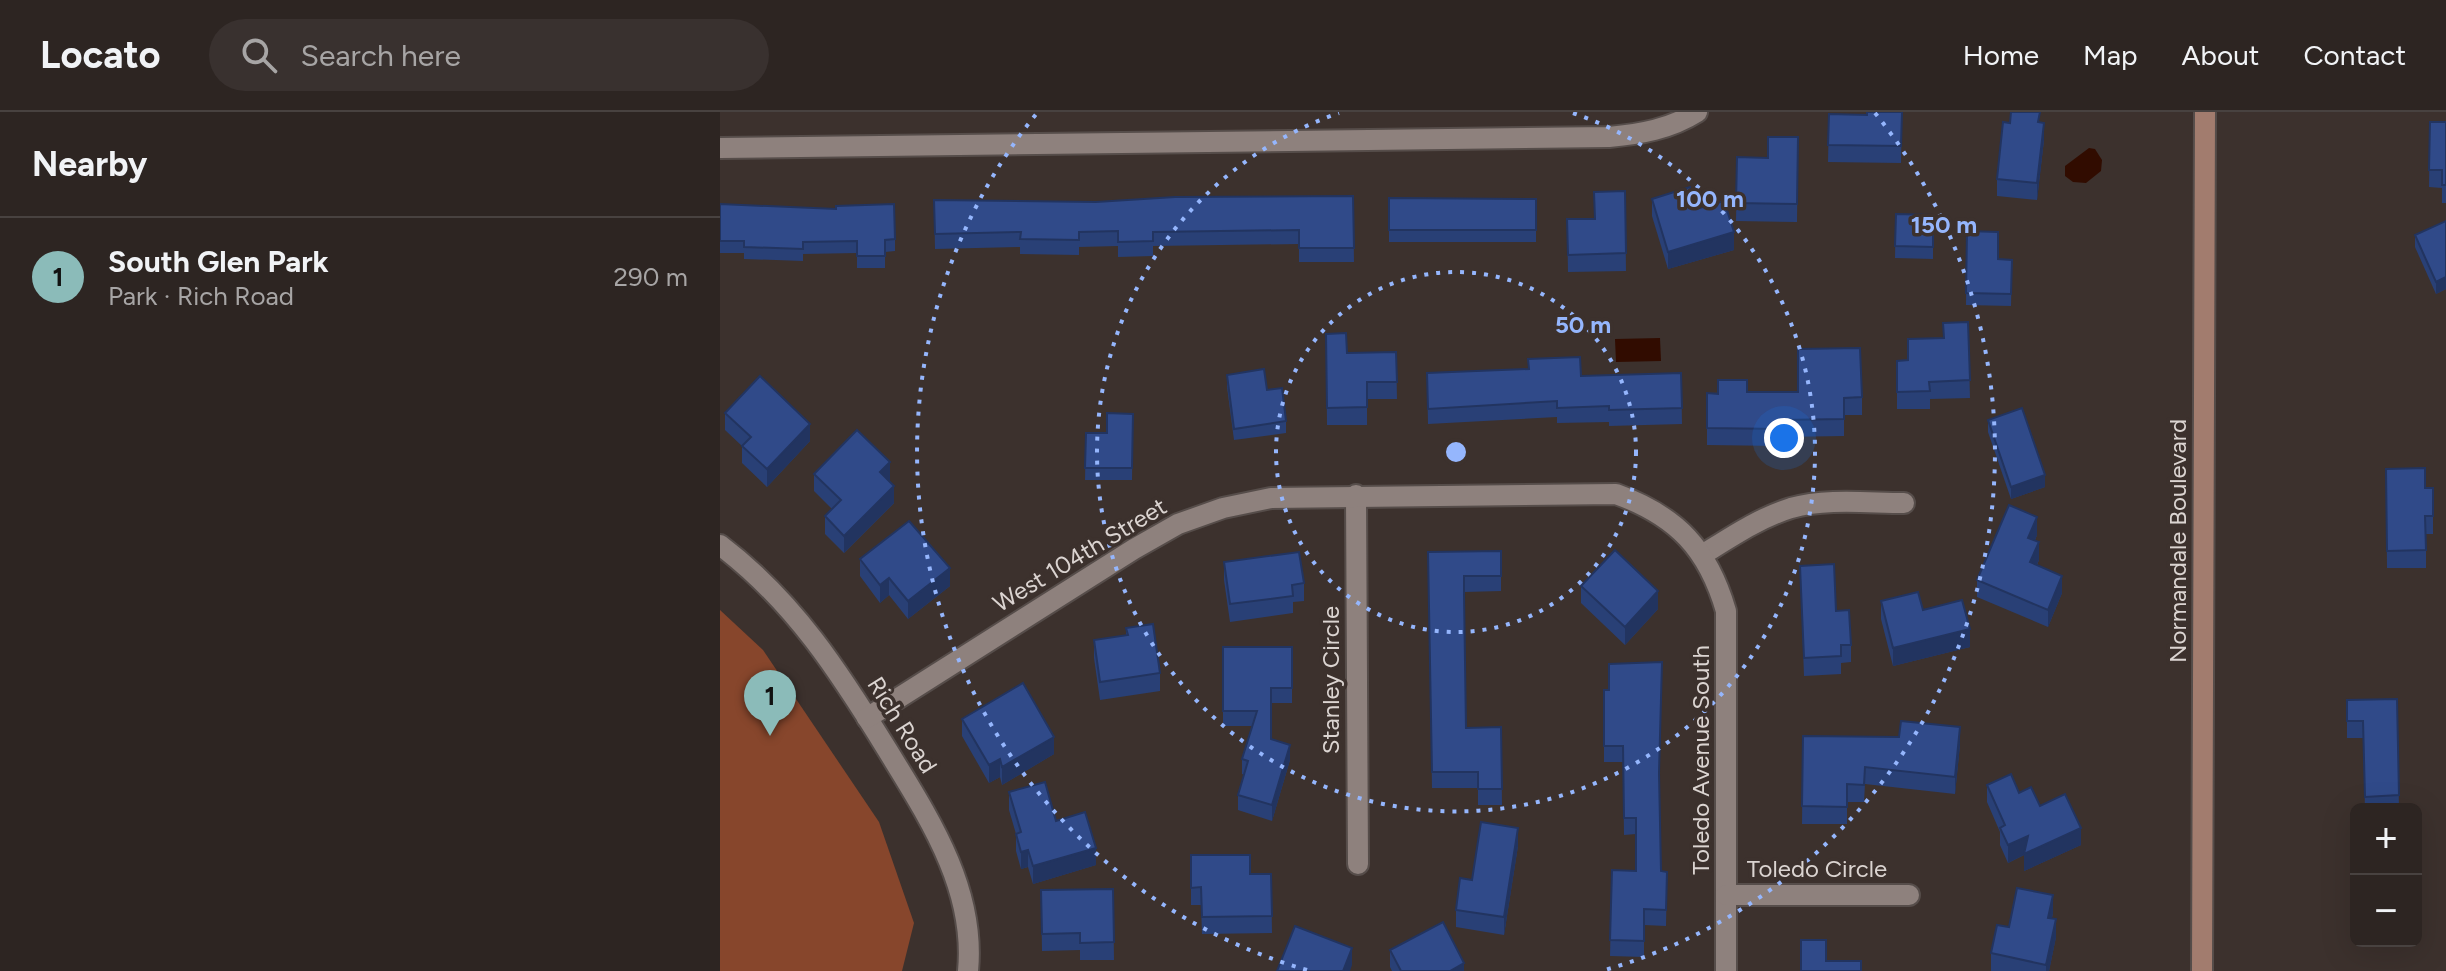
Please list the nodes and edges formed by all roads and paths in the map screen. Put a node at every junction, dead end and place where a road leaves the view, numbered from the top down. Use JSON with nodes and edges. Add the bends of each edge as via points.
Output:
{"nodes":[{"id":1,"x":1697,"y":112,"type":"edge"},
{"id":2,"x":2205,"y":112,"type":"edge"},
{"id":3,"x":720,"y":148,"type":"edge"},
{"id":4,"x":1356,"y":495,"type":"junction"},
{"id":5,"x":1904,"y":503,"type":"dead end"},
{"id":6,"x":720,"y":545,"type":"edge"},
{"id":7,"x":1702,"y":555,"type":"junction"},
{"id":8,"x":867,"y":718,"type":"junction"},
{"id":9,"x":1358,"y":864,"type":"dead end"},
{"id":10,"x":1726,"y":895,"type":"junction"},
{"id":11,"x":1909,"y":895,"type":"dead end"},
{"id":12,"x":968,"y":971,"type":"edge"},
{"id":13,"x":1726,"y":971,"type":"edge"},
{"id":14,"x":2202,"y":971,"type":"edge"}],
"edges":[{"from":1,"to":3,"type":"street","via":[[1646,133],[1609,137]]},
{"from":2,"to":14,"type":"main road","name":"Normandale Boulevard"},
{"from":4,"to":7,"type":"street","name":"West 104th Street","via":[[1616,494],[1648,506],[1679,528]]},
{"from":4,"to":8,"type":"street","name":"West 104th Street","via":[[1271,498],[1178,524]]},
{"from":4,"to":9,"type":"street","name":"Stanley Circle"},
{"from":5,"to":7,"type":"street","via":[[1794,508],[1763,518]]},
{"from":6,"to":8,"type":"street","name":"Rich Road","via":[[757,573],[796,614]]},
{"from":7,"to":10,"type":"street","name":"Toledo Avenue South","via":[[1718,582],[1729,642]]},
{"from":8,"to":12,"type":"street","name":"Rich Road","via":[[950,861],[963,907]]},
{"from":10,"to":11,"type":"street","name":"Toledo Circle"},
{"from":10,"to":13,"type":"street","name":"Toledo Avenue South"}]}
